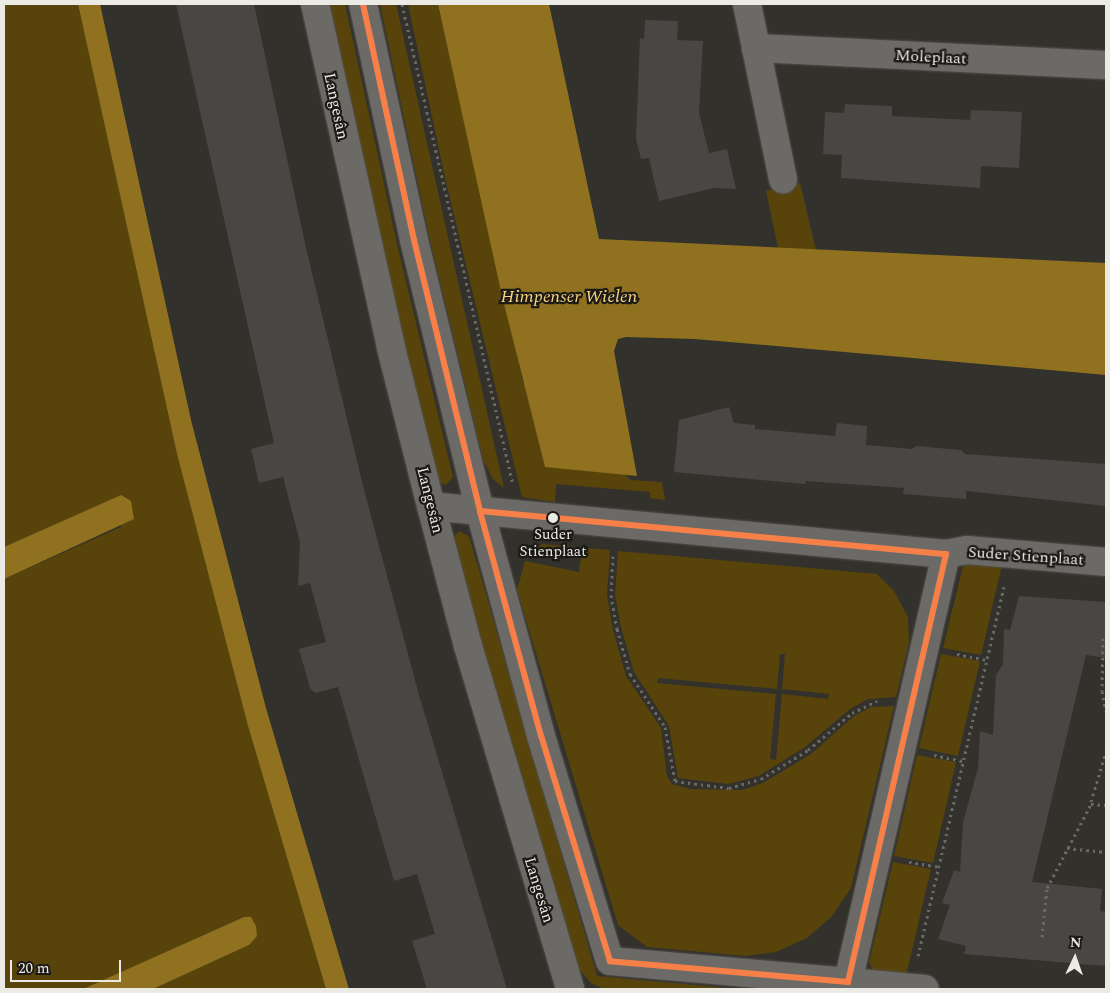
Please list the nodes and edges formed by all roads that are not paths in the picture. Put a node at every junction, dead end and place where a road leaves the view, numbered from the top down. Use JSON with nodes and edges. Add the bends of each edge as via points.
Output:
{"nodes":[{"id":1,"x":315,"y":4,"type":"edge"},
{"id":2,"x":363,"y":4,"type":"edge"},
{"id":3,"x":747,"y":4,"type":"edge"},
{"id":4,"x":756,"y":48,"type":"junction"},
{"id":5,"x":1106,"y":65,"type":"edge"},
{"id":6,"x":783,"y":179,"type":"dead end"},
{"id":7,"x":431,"y":506,"type":"junction"},
{"id":8,"x":480,"y":511,"type":"junction"},
{"id":9,"x":946,"y":554,"type":"junction"},
{"id":10,"x":1106,"y":562,"type":"edge"},
{"id":11,"x":848,"y":982,"type":"junction"},
{"id":12,"x":876,"y":987,"type":"edge"},
{"id":13,"x":570,"y":989,"type":"edge"},
{"id":14,"x":918,"y":989,"type":"edge"}],
"edges":[{"from":1,"to":7,"type":"street","name":"Langesân","via":[[388,339]]},
{"from":2,"to":8,"type":"street","via":[[410,221]]},
{"from":3,"to":4,"type":"street"},
{"from":4,"to":5,"type":"street","name":"Moleplaat"},
{"from":4,"to":6,"type":"street"},
{"from":7,"to":8,"type":"street","name":"Suder Stienplaat"},
{"from":7,"to":13,"type":"street","name":"Langesân","via":[[468,646]]},
{"from":8,"to":9,"type":"street","name":"Suder Stienplaat"},
{"from":8,"to":11,"type":"street","via":[[541,736],[610,961]]},
{"from":9,"to":10,"type":"street","name":"Suder Stienplaat","via":[[967,550]]},
{"from":9,"to":11,"type":"street","name":"Suder Stienplaat"},
{"from":11,"to":12,"type":"street"},
{"from":12,"to":14,"type":"street"}]}
